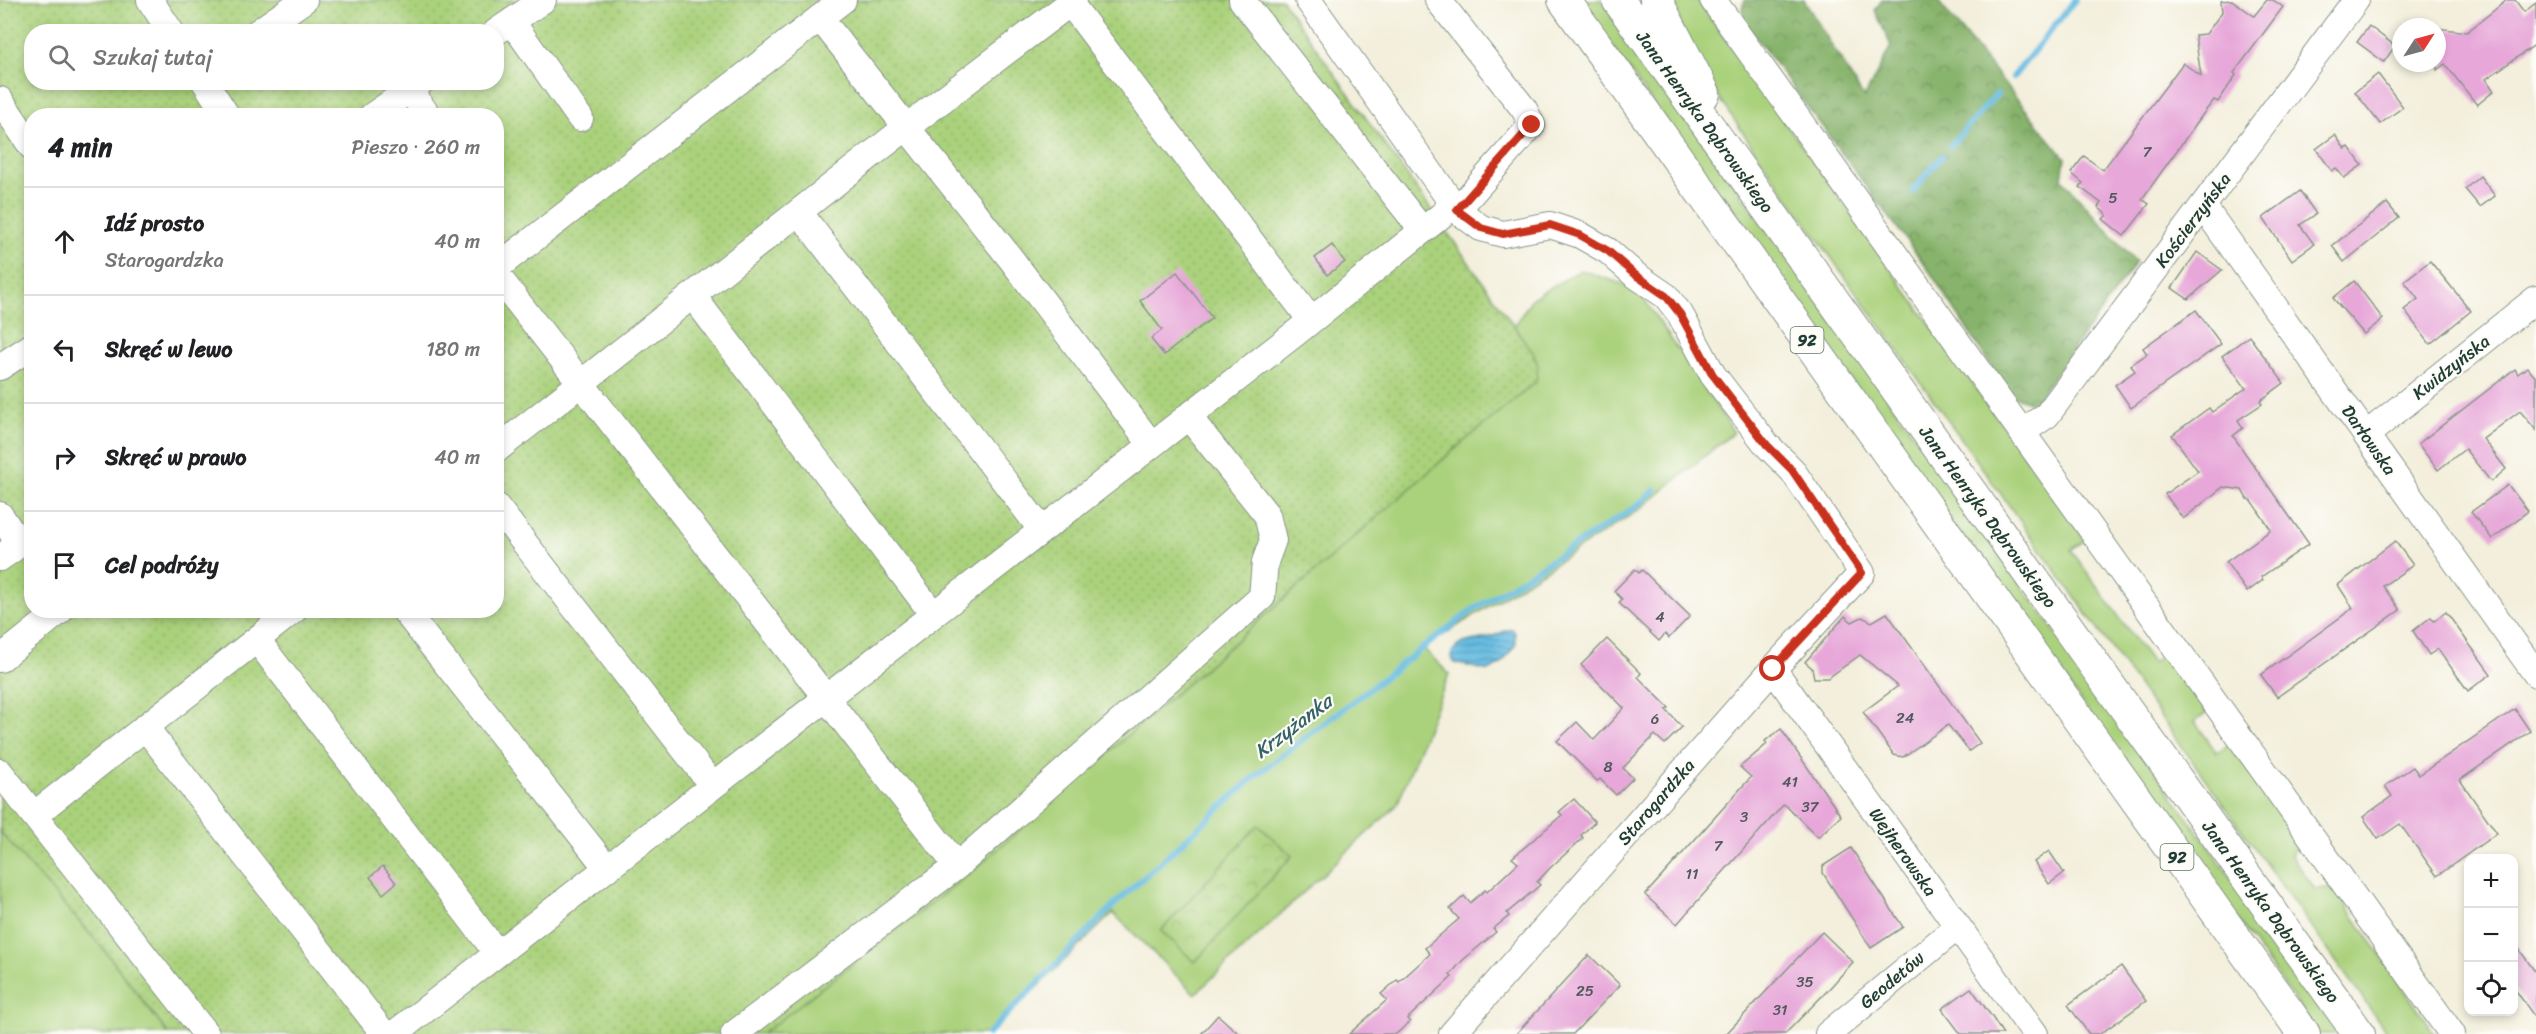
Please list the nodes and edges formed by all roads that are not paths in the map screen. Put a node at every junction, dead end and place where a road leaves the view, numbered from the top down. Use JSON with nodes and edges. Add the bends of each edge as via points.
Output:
{"nodes":[{"id":1,"x":150,"y":0,"type":"edge"},
{"id":2,"x":304,"y":0,"type":"edge"},
{"id":3,"x":543,"y":0,"type":"edge"},
{"id":4,"x":843,"y":0,"type":"edge"},
{"id":5,"x":1242,"y":0,"type":"edge"},
{"id":6,"x":1308,"y":0,"type":"edge"},
{"id":7,"x":1437,"y":0,"type":"edge"},
{"id":8,"x":1564,"y":0,"type":"edge"},
{"id":9,"x":1618,"y":0,"type":"edge"},
{"id":10,"x":1656,"y":0,"type":"edge"},
{"id":11,"x":2356,"y":0,"type":"edge"},
{"id":12,"x":1072,"y":2,"type":"edge"},
{"id":13,"x":1721,"y":3,"type":"edge"},
{"id":14,"x":820,"y":18,"type":"junction"},
{"id":15,"x":166,"y":24,"type":"edge"},
{"id":16,"x":270,"y":24,"type":"edge"},
{"id":17,"x":504,"y":27,"type":"edge"},
{"id":18,"x":210,"y":90,"type":"edge"},
{"id":19,"x":410,"y":90,"type":"edge"},
{"id":20,"x":418,"y":90,"type":"edge"},
{"id":21,"x":0,"y":100,"type":"edge"},
{"id":22,"x":222,"y":108,"type":"edge"},
{"id":23,"x":384,"y":108,"type":"edge"},
{"id":24,"x":425,"y":108,"type":"edge"},
{"id":25,"x":580,"y":118,"type":"dead end"},
{"id":26,"x":908,"y":126,"type":"junction"},
{"id":27,"x":24,"y":135,"type":"edge"},
{"id":28,"x":1762,"y":202,"type":"junction"},
{"id":29,"x":2203,"y":206,"type":"junction"},
{"id":30,"x":1455,"y":208,"type":"junction"},
{"id":31,"x":799,"y":212,"type":"junction"},
{"id":32,"x":1422,"y":230,"type":"junction"},
{"id":33,"x":504,"y":262,"type":"edge"},
{"id":34,"x":504,"y":284,"type":"edge"},
{"id":35,"x":693,"y":296,"type":"junction"},
{"id":36,"x":2536,"y":299,"type":"edge"},
{"id":37,"x":1310,"y":319,"type":"junction"},
{"id":38,"x":24,"y":351,"type":"edge"},
{"id":39,"x":0,"y":367,"type":"edge"},
{"id":40,"x":581,"y":384,"type":"junction"},
{"id":41,"x":1188,"y":416,"type":"junction"},
{"id":42,"x":2022,"y":432,"type":"junction"},
{"id":43,"x":2366,"y":435,"type":"junction"},
{"id":44,"x":504,"y":444,"type":"edge"},
{"id":45,"x":1151,"y":444,"type":"junction"},
{"id":46,"x":0,"y":515,"type":"edge"},
{"id":47,"x":504,"y":516,"type":"edge"},
{"id":48,"x":1041,"y":529,"type":"junction"},
{"id":49,"x":0,"y":558,"type":"edge"},
{"id":50,"x":933,"y":614,"type":"junction"},
{"id":51,"x":51,"y":618,"type":"edge"},
{"id":52,"x":284,"y":618,"type":"edge"},
{"id":53,"x":410,"y":618,"type":"edge"},
{"id":54,"x":257,"y":640,"type":"junction"},
{"id":55,"x":0,"y":658,"type":"edge"},
{"id":56,"x":1773,"y":669,"type":"junction"},
{"id":57,"x":2536,"y":674,"type":"edge"},
{"id":58,"x":825,"y":698,"type":"junction"},
{"id":59,"x":145,"y":728,"type":"junction"},
{"id":60,"x":0,"y":772,"type":"edge"},
{"id":61,"x":712,"y":785,"type":"junction"},
{"id":62,"x":34,"y":815,"type":"junction"},
{"id":63,"x":957,"y":866,"type":"junction"},
{"id":64,"x":607,"y":868,"type":"junction"},
{"id":65,"x":1957,"y":927,"type":"junction"},
{"id":66,"x":497,"y":953,"type":"junction"},
{"id":67,"x":206,"y":1034,"type":"edge"},
{"id":68,"x":384,"y":1034,"type":"edge"},
{"id":69,"x":394,"y":1034,"type":"edge"},
{"id":70,"x":734,"y":1034,"type":"edge"},
{"id":71,"x":1452,"y":1034,"type":"edge"},
{"id":72,"x":1828,"y":1034,"type":"edge"},
{"id":73,"x":2035,"y":1034,"type":"edge"},
{"id":74,"x":2304,"y":1034,"type":"edge"},
{"id":75,"x":2359,"y":1034,"type":"edge"},
{"id":76,"x":2452,"y":1034,"type":"edge"}],
"edges":[{"from":1,"to":15,"type":"street"},
{"from":2,"to":16,"type":"street"},
{"from":3,"to":17,"type":"street"},
{"from":4,"to":14,"type":"street"},
{"from":5,"to":32,"type":"street"},
{"from":6,"to":30,"type":"street"},
{"from":7,"to":30,"type":"street","via":[[1524,109],[1532,125]]},
{"from":8,"to":74,"type":"main road","number":"92"},
{"from":9,"to":28,"type":"main road","name":"Jana Henryka Dąbrowskiego","number":"92"},
{"from":10,"to":28,"type":"main road"},
{"from":11,"to":29,"type":"street","name":"Kościerzyńska"},
{"from":12,"to":26,"type":"street"},
{"from":12,"to":37,"type":"street"},
{"from":13,"to":42,"type":"street"},
{"from":14,"to":26,"type":"street","via":[[898,119]]},
{"from":14,"to":33,"type":"street"},
{"from":17,"to":25,"type":"street"},
{"from":18,"to":22,"type":"street"},
{"from":19,"to":23,"type":"street"},
{"from":20,"to":24,"type":"street"},
{"from":21,"to":27,"type":"street"},
{"from":26,"to":31,"type":"street"},
{"from":26,"to":45,"type":"street"},
{"from":28,"to":75,"type":"main road","name":"Jana Henryka Dąbrowskiego","number":"92"},
{"from":29,"to":42,"type":"street","name":"Kościerzyńska","via":[[2047,415]]},
{"from":29,"to":43,"type":"street","name":"Darłowska"},
{"from":30,"to":32,"type":"street"},
{"from":30,"to":56,"type":"street","name":"Starogardzka","via":[[1481,228],[1503,234],[1550,225],[1580,235],[1608,251],[1666,296],[1713,375],[1767,445],[1792,470],[1862,573]]},
{"from":31,"to":35,"type":"street"},
{"from":31,"to":48,"type":"street"},
{"from":32,"to":37,"type":"street"},
{"from":34,"to":40,"type":"street"},
{"from":35,"to":40,"type":"street"},
{"from":35,"to":50,"type":"street"},
{"from":36,"to":43,"type":"street","name":"Kwidzyńska"},
{"from":37,"to":41,"type":"street"},
{"from":38,"to":39,"type":"street"},
{"from":40,"to":44,"type":"street"},
{"from":40,"to":58,"type":"street"},
{"from":41,"to":45,"type":"street"},
{"from":41,"to":63,"type":"street","via":[[1244,484],[1270,523],[1273,540],[1265,562],[1262,597]]},
{"from":42,"to":76,"type":"street"},
{"from":43,"to":57,"type":"street","name":"Darłowska"},
{"from":45,"to":48,"type":"street"},
{"from":46,"to":49,"type":"street","via":[[15,537],[13,549]]},
{"from":47,"to":61,"type":"street"},
{"from":48,"to":50,"type":"street"},
{"from":50,"to":58,"type":"street"},
{"from":51,"to":55,"type":"street"},
{"from":52,"to":54,"type":"street"},
{"from":53,"to":64,"type":"street"},
{"from":54,"to":59,"type":"street"},
{"from":54,"to":66,"type":"street"},
{"from":56,"to":65,"type":"street","name":"Wejherowska"},
{"from":56,"to":71,"type":"street","name":"Starogardzka"},
{"from":58,"to":61,"type":"street"},
{"from":58,"to":63,"type":"street"},
{"from":59,"to":62,"type":"street"},
{"from":59,"to":68,"type":"street"},
{"from":60,"to":62,"type":"street"},
{"from":61,"to":64,"type":"street"},
{"from":62,"to":67,"type":"street"},
{"from":63,"to":70,"type":"street"},
{"from":64,"to":66,"type":"street"},
{"from":65,"to":72,"type":"street","name":"Geodetów"},
{"from":65,"to":73,"type":"street","name":"Wejherowska"},
{"from":66,"to":69,"type":"street"}]}
